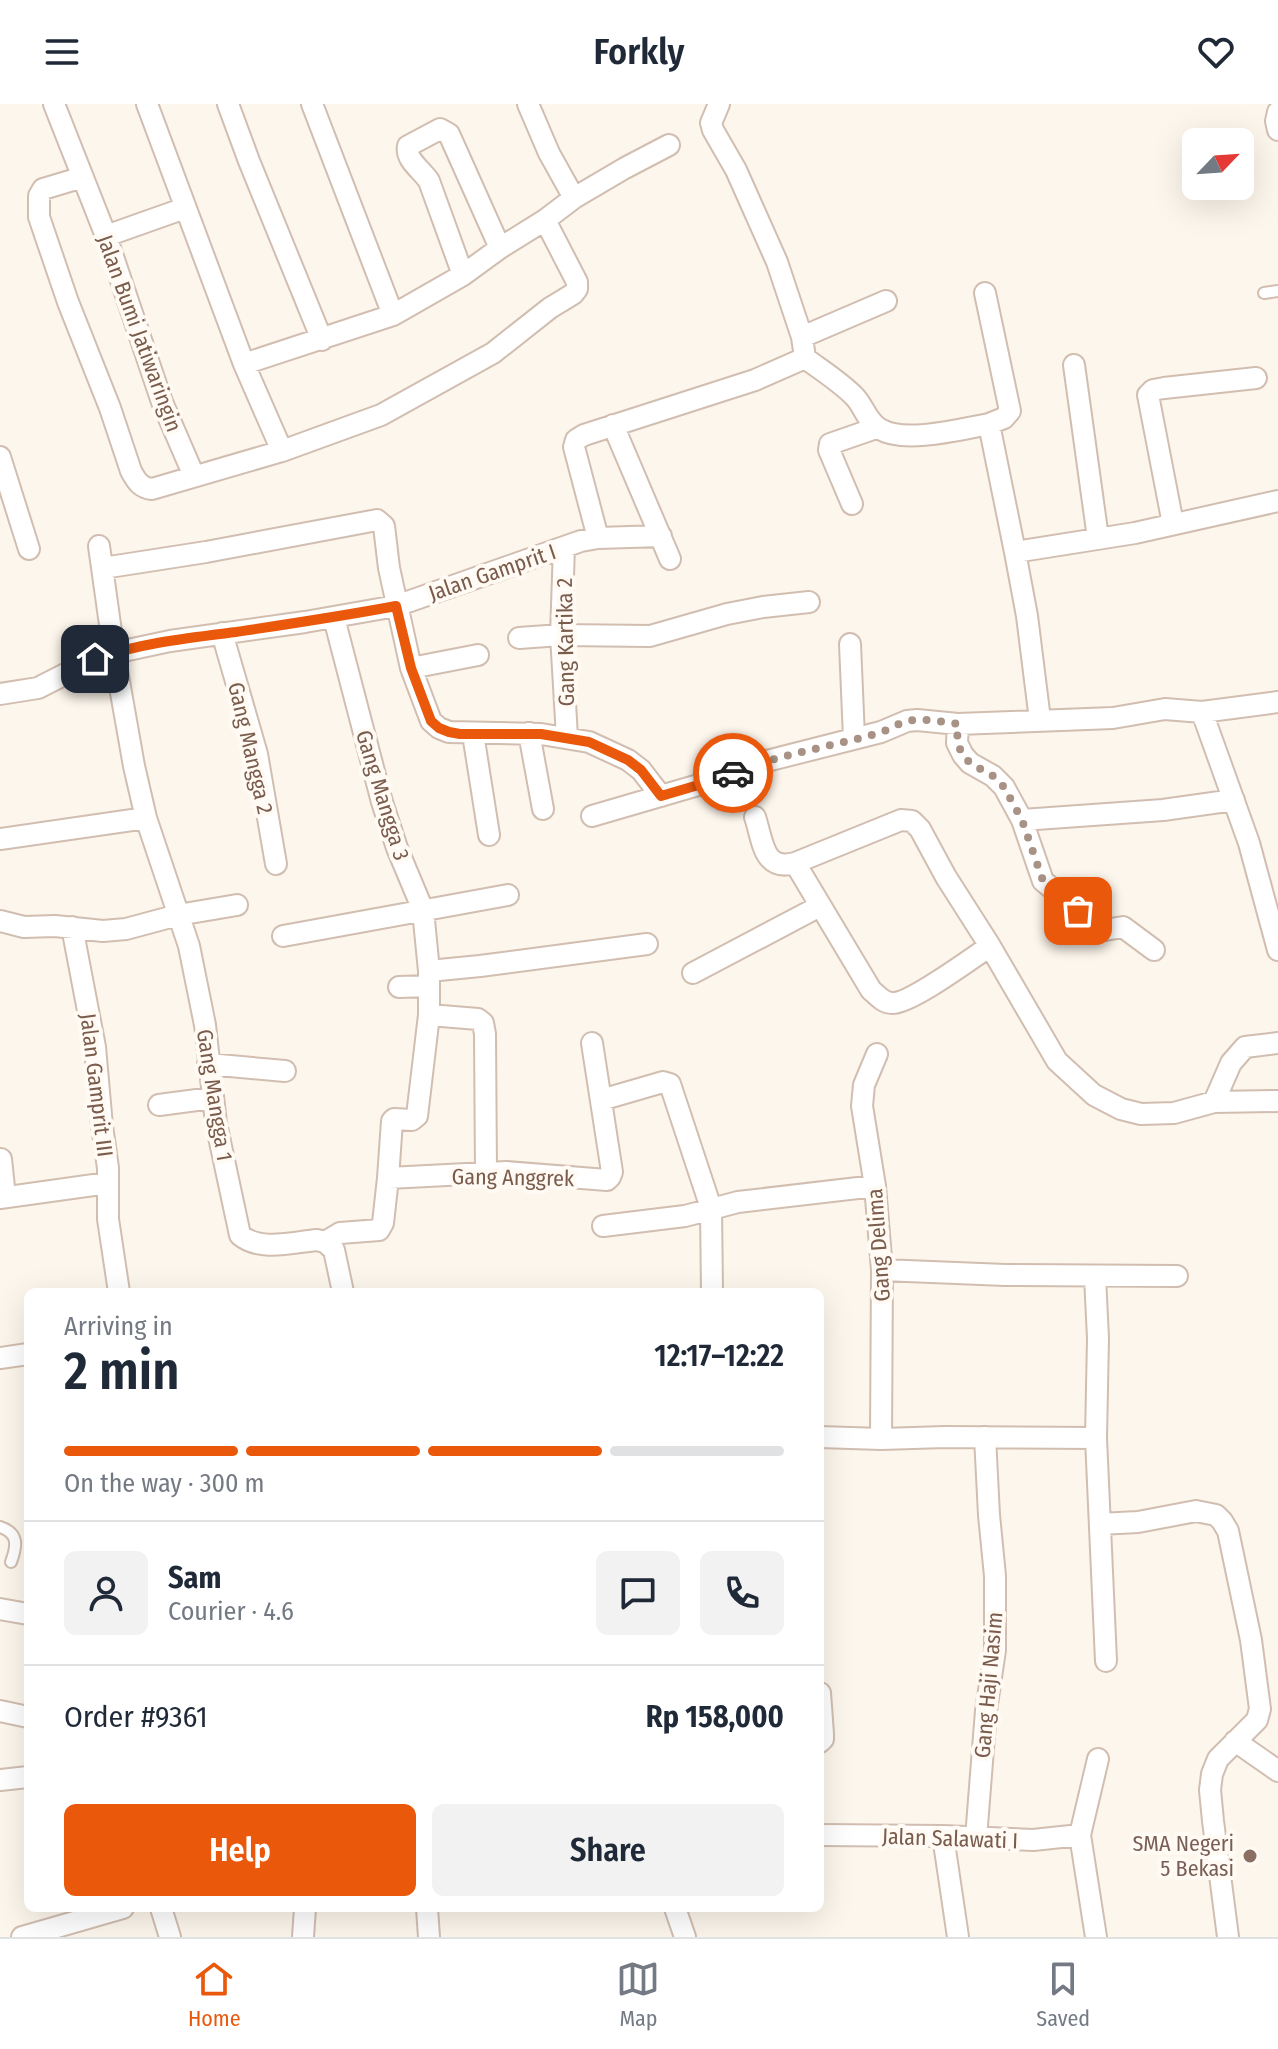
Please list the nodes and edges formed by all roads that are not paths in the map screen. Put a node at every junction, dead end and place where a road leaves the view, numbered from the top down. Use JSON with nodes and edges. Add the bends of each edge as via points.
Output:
{"nodes":[{"id":1,"x":54,"y":104,"type":"edge"},
{"id":2,"x":147,"y":104,"type":"edge"},
{"id":3,"x":228,"y":104,"type":"edge"},
{"id":4,"x":312,"y":104,"type":"edge"},
{"id":5,"x":528,"y":104,"type":"edge"},
{"id":6,"x":719,"y":104,"type":"edge"},
{"id":7,"x":1278,"y":112,"type":"edge"},
{"id":8,"x":1278,"y":130,"type":"edge"},
{"id":9,"x":669,"y":145,"type":"dead end"},
{"id":10,"x":83,"y":177,"type":"junction"},
{"id":11,"x":574,"y":198,"type":"junction"},
{"id":12,"x":185,"y":208,"type":"junction"},
{"id":13,"x":545,"y":220,"type":"junction"},
{"id":14,"x":106,"y":236,"type":"junction"},
{"id":15,"x":500,"y":248,"type":"junction"},
{"id":16,"x":463,"y":275,"type":"junction"},
{"id":17,"x":1278,"y":291,"type":"edge"},
{"id":18,"x":985,"y":293,"type":"dead end"},
{"id":19,"x":1264,"y":293,"type":"dead end"},
{"id":20,"x":886,"y":301,"type":"dead end"},
{"id":21,"x":393,"y":315,"type":"junction"},
{"id":22,"x":322,"y":340,"type":"junction"},
{"id":23,"x":803,"y":347,"type":"junction"},
{"id":24,"x":244,"y":364,"type":"junction"},
{"id":25,"x":1074,"y":365,"type":"dead end"},
{"id":26,"x":1256,"y":378,"type":"dead end"},
{"id":27,"x":989,"y":424,"type":"junction"},
{"id":28,"x":613,"y":425,"type":"junction"},
{"id":29,"x":876,"y":428,"type":"junction"},
{"id":30,"x":282,"y":451,"type":"junction"},
{"id":31,"x":0,"y":457,"type":"edge"},
{"id":32,"x":194,"y":476,"type":"junction"},
{"id":33,"x":6,"y":494,"type":"edge"},
{"id":34,"x":1278,"y":501,"type":"edge"},
{"id":35,"x":852,"y":504,"type":"dead end"},
{"id":36,"x":1173,"y":524,"type":"junction"},
{"id":37,"x":661,"y":536,"type":"junction"},
{"id":38,"x":598,"y":538,"type":"junction"},
{"id":39,"x":1098,"y":538,"type":"junction"},
{"id":40,"x":99,"y":546,"type":"dead end"},
{"id":41,"x":564,"y":547,"type":"junction"},
{"id":42,"x":29,"y":549,"type":"dead end"},
{"id":43,"x":1015,"y":552,"type":"junction"},
{"id":44,"x":670,"y":559,"type":"dead end"},
{"id":45,"x":103,"y":568,"type":"junction"},
{"id":46,"x":809,"y":602,"type":"dead end"},
{"id":47,"x":396,"y":606,"type":"junction"},
{"id":48,"x":334,"y":618,"type":"junction"},
{"id":49,"x":222,"y":633,"type":"junction"},
{"id":50,"x":561,"y":635,"type":"junction"},
{"id":51,"x":519,"y":638,"type":"dead end"},
{"id":52,"x":850,"y":644,"type":"dead end"},
{"id":53,"x":114,"y":653,"type":"junction"},
{"id":54,"x":478,"y":655,"type":"dead end"},
{"id":55,"x":411,"y":668,"type":"junction"},
{"id":56,"x":0,"y":694,"type":"edge"},
{"id":57,"x":1278,"y":702,"type":"edge"},
{"id":58,"x":1202,"y":712,"type":"junction"},
{"id":59,"x":1040,"y":720,"type":"junction"},
{"id":60,"x":958,"y":724,"type":"junction"},
{"id":61,"x":529,"y":733,"type":"junction"},
{"id":62,"x":473,"y":734,"type":"junction"},
{"id":63,"x":567,"y":737,"type":"junction"},
{"id":64,"x":854,"y":738,"type":"junction"},
{"id":65,"x":661,"y":796,"type":"junction"},
{"id":66,"x":1234,"y":800,"type":"junction"},
{"id":67,"x":543,"y":809,"type":"dead end"},
{"id":68,"x":592,"y":816,"type":"dead end"},
{"id":69,"x":755,"y":817,"type":"dead end"},
{"id":70,"x":146,"y":818,"type":"junction"},
{"id":71,"x":1022,"y":820,"type":"junction"},
{"id":72,"x":489,"y":835,"type":"dead end"},
{"id":73,"x":0,"y":839,"type":"edge"},
{"id":74,"x":795,"y":863,"type":"junction"},
{"id":75,"x":276,"y":864,"type":"dead end"},
{"id":76,"x":508,"y":895,"type":"dead end"},
{"id":77,"x":237,"y":905,"type":"dead end"},
{"id":78,"x":820,"y":906,"type":"junction"},
{"id":79,"x":423,"y":910,"type":"junction"},
{"id":80,"x":178,"y":915,"type":"junction"},
{"id":81,"x":0,"y":921,"type":"edge"},
{"id":82,"x":72,"y":927,"type":"junction"},
{"id":83,"x":283,"y":936,"type":"dead end"},
{"id":84,"x":647,"y":944,"type":"dead end"},
{"id":85,"x":990,"y":946,"type":"junction"},
{"id":86,"x":1154,"y":950,"type":"dead end"},
{"id":87,"x":1278,"y":950,"type":"edge"},
{"id":88,"x":693,"y":973,"type":"dead end"},
{"id":89,"x":429,"y":978,"type":"junction"},
{"id":90,"x":399,"y":987,"type":"dead end"},
{"id":91,"x":429,"y":1015,"type":"junction"},
{"id":92,"x":592,"y":1043,"type":"dead end"},
{"id":93,"x":1278,"y":1043,"type":"edge"},
{"id":94,"x":877,"y":1054,"type":"dead end"},
{"id":95,"x":208,"y":1064,"type":"junction"},
{"id":96,"x":285,"y":1071,"type":"dead end"},
{"id":97,"x":212,"y":1098,"type":"junction"},
{"id":98,"x":601,"y":1100,"type":"junction"},
{"id":99,"x":1278,"y":1101,"type":"edge"},
{"id":100,"x":1214,"y":1102,"type":"junction"},
{"id":101,"x":159,"y":1105,"type":"dead end"},
{"id":102,"x":1,"y":1159,"type":"edge"},
{"id":103,"x":486,"y":1173,"type":"junction"},
{"id":104,"x":388,"y":1178,"type":"junction"},
{"id":105,"x":108,"y":1183,"type":"junction"},
{"id":106,"x":875,"y":1186,"type":"junction"},
{"id":107,"x":3,"y":1198,"type":"edge"},
{"id":108,"x":711,"y":1208,"type":"junction"},
{"id":109,"x":603,"y":1226,"type":"dead end"},
{"id":110,"x":325,"y":1242,"type":"junction"},
{"id":111,"x":882,"y":1270,"type":"junction"},
{"id":112,"x":1177,"y":1276,"type":"dead end"},
{"id":113,"x":1095,"y":1277,"type":"junction"},
{"id":114,"x":118,"y":1288,"type":"edge"},
{"id":115,"x":342,"y":1288,"type":"edge"},
{"id":116,"x":712,"y":1288,"type":"edge"},
{"id":117,"x":24,"y":1355,"type":"edge"},
{"id":118,"x":0,"y":1358,"type":"edge"},
{"id":119,"x":824,"y":1437,"type":"edge"},
{"id":120,"x":985,"y":1437,"type":"junction"},
{"id":121,"x":1096,"y":1438,"type":"junction"},
{"id":122,"x":881,"y":1439,"type":"junction"},
{"id":123,"x":1100,"y":1524,"type":"junction"},
{"id":124,"x":0,"y":1527,"type":"edge"},
{"id":125,"x":11,"y":1562,"type":"dead end"},
{"id":126,"x":0,"y":1609,"type":"edge"},
{"id":127,"x":24,"y":1613,"type":"edge"},
{"id":128,"x":1106,"y":1661,"type":"dead end"},
{"id":129,"x":0,"y":1711,"type":"edge"},
{"id":130,"x":24,"y":1716,"type":"edge"},
{"id":131,"x":1235,"y":1741,"type":"junction"},
{"id":132,"x":1098,"y":1759,"type":"dead end"},
{"id":133,"x":1278,"y":1771,"type":"edge"},
{"id":134,"x":24,"y":1777,"type":"edge"},
{"id":135,"x":0,"y":1780,"type":"edge"},
{"id":136,"x":824,"y":1835,"type":"edge"},
{"id":137,"x":1080,"y":1835,"type":"junction"},
{"id":138,"x":943,"y":1836,"type":"junction"},
{"id":139,"x":976,"y":1838,"type":"junction"},
{"id":140,"x":109,"y":1912,"type":"edge"},
{"id":141,"x":162,"y":1912,"type":"edge"},
{"id":142,"x":305,"y":1912,"type":"edge"},
{"id":143,"x":427,"y":1912,"type":"edge"},
{"id":144,"x":676,"y":1912,"type":"edge"},
{"id":145,"x":22,"y":1937,"type":"edge"},
{"id":146,"x":170,"y":1937,"type":"edge"},
{"id":147,"x":303,"y":1937,"type":"edge"},
{"id":148,"x":429,"y":1937,"type":"edge"},
{"id":149,"x":685,"y":1937,"type":"edge"},
{"id":150,"x":958,"y":1937,"type":"edge"},
{"id":151,"x":1096,"y":1937,"type":"edge"},
{"id":152,"x":1228,"y":1937,"type":"edge"}],
"edges":[{"from":1,"to":10,"type":"street","name":"Jalan Bumi Jatiwaringin"},
{"from":2,"to":12,"type":"street"},
{"from":3,"to":22,"type":"street"},
{"from":4,"to":21,"type":"street"},
{"from":5,"to":11,"type":"street"},
{"from":6,"to":23,"type":"street","via":[[713,130],[777,262]]},
{"from":7,"to":8,"type":"street"},
{"from":9,"to":11,"type":"street"},
{"from":10,"to":14,"type":"street","name":"Jalan Bumi Jatiwaringin"},
{"from":10,"to":32,"type":"street","via":[[43,189],[39,196],[39,217],[68,302],[136,479],[152,489]]},
{"from":11,"to":13,"type":"street"},
{"from":12,"to":14,"type":"street"},
{"from":12,"to":24,"type":"street"},
{"from":13,"to":15,"type":"street"},
{"from":13,"to":30,"type":"street","via":[[577,282],[573,294],[493,353],[381,415]]},
{"from":14,"to":32,"type":"street","name":"Jalan Bumi Jatiwaringin","via":[[162,402]]},
{"from":15,"to":16,"type":"street"},
{"from":15,"to":16,"type":"street","via":[[449,134],[440,129],[408,146],[410,159],[429,181]]},
{"from":16,"to":21,"type":"street"},
{"from":17,"to":19,"type":"lane"},
{"from":18,"to":27,"type":"street","via":[[1010,411]]},
{"from":20,"to":23,"type":"street"},
{"from":21,"to":22,"type":"street"},
{"from":22,"to":24,"type":"street"},
{"from":23,"to":28,"type":"street","via":[[755,380]]},
{"from":23,"to":29,"type":"street","via":[[853,395]]},
{"from":24,"to":30,"type":"street"},
{"from":25,"to":39,"type":"street"},
{"from":26,"to":36,"type":"street","via":[[1164,388],[1148,395]]},
{"from":27,"to":29,"type":"street","via":[[913,435]]},
{"from":27,"to":43,"type":"street"},
{"from":28,"to":37,"type":"street"},
{"from":28,"to":38,"type":"street","via":[[584,435],[574,447]]},
{"from":29,"to":35,"type":"street","via":[[830,444]]},
{"from":30,"to":32,"type":"street"},
{"from":31,"to":33,"type":"street"},
{"from":33,"to":42,"type":"street"},
{"from":34,"to":36,"type":"street"},
{"from":36,"to":39,"type":"street"},
{"from":37,"to":38,"type":"street","name":"Jalan Gamprit I"},
{"from":37,"to":44,"type":"street"},
{"from":38,"to":41,"type":"street","name":"Jalan Gamprit I"},
{"from":39,"to":43,"type":"street"},
{"from":40,"to":45,"type":"street","name":"Gang Mangga 1"},
{"from":41,"to":47,"type":"street","name":"Jalan Gamprit I"},
{"from":41,"to":50,"type":"street","name":"Gang Kartika 2"},
{"from":43,"to":59,"type":"street"},
{"from":45,"to":47,"type":"street","via":[[377,520],[384,526]]},
{"from":45,"to":53,"type":"street","name":"Gang Mangga 1"},
{"from":46,"to":50,"type":"street","via":[[727,614],[650,636]]},
{"from":47,"to":48,"type":"street","name":"Jalan Gamprit I"},
{"from":47,"to":55,"type":"street"},
{"from":48,"to":49,"type":"street","name":"Jalan Gamprit I"},
{"from":48,"to":79,"type":"street","name":"Gang Mangga 3","via":[[382,802]]},
{"from":49,"to":53,"type":"street","name":"Jalan Gamprit I"},
{"from":49,"to":75,"type":"street","name":"Gang Mangga 2","via":[[257,754]]},
{"from":50,"to":51,"type":"street"},
{"from":50,"to":63,"type":"street","name":"Gang Kartika 2"},
{"from":52,"to":64,"type":"street"},
{"from":53,"to":56,"type":"street","name":"Jalan Gamprit I","via":[[38,688]]},
{"from":53,"to":70,"type":"street","name":"Gang Mangga 1"},
{"from":54,"to":55,"type":"street"},
{"from":55,"to":62,"type":"street","via":[[431,721],[449,732]]},
{"from":57,"to":58,"type":"street"},
{"from":58,"to":59,"type":"street","via":[[1165,709],[1113,718]]},
{"from":58,"to":66,"type":"street"},
{"from":59,"to":60,"type":"street"},
{"from":60,"to":64,"type":"street","via":[[907,721]]},
{"from":60,"to":71,"type":"street","via":[[957,743],[963,755],[1004,787]]},
{"from":61,"to":62,"type":"street"},
{"from":61,"to":63,"type":"street"},
{"from":61,"to":67,"type":"street"},
{"from":62,"to":72,"type":"street"},
{"from":63,"to":65,"type":"street","via":[[628,760]]},
{"from":64,"to":65,"type":"street"},
{"from":65,"to":68,"type":"street"},
{"from":66,"to":71,"type":"street"},
{"from":66,"to":87,"type":"street"},
{"from":69,"to":74,"type":"street","via":[[769,859],[783,866]]},
{"from":70,"to":73,"type":"street"},
{"from":70,"to":80,"type":"street","name":"Gang Mangga 1"},
{"from":71,"to":86,"type":"street","via":[[1043,881],[1099,927],[1123,927]]},
{"from":74,"to":78,"type":"street"},
{"from":74,"to":85,"type":"street","via":[[901,820],[912,821]]},
{"from":76,"to":79,"type":"street"},
{"from":77,"to":80,"type":"street"},
{"from":78,"to":85,"type":"street","via":[[871,990],[891,1003],[908,999]]},
{"from":78,"to":88,"type":"street"},
{"from":79,"to":83,"type":"street"},
{"from":79,"to":89,"type":"street","name":"Gang Mangga 3"},
{"from":80,"to":82,"type":"street","via":[[126,929]]},
{"from":80,"to":95,"type":"street","name":"Gang Mangga 1","via":[[189,946]]},
{"from":81,"to":82,"type":"street"},
{"from":82,"to":105,"type":"street","name":"Jalan Gamprit III","via":[[95,1047]]},
{"from":84,"to":89,"type":"street"},
{"from":85,"to":100,"type":"street","via":[[1057,1061],[1094,1095],[1141,1114],[1174,1113]]},
{"from":89,"to":90,"type":"street"},
{"from":89,"to":91,"type":"street","name":"Gang Mangga 3"},
{"from":91,"to":103,"type":"street","via":[[483,1023]]},
{"from":91,"to":104,"type":"street","name":"Gang Mangga 3","via":[[417,1116],[392,1121]]},
{"from":92,"to":98,"type":"street","name":"Gang Anggrek"},
{"from":93,"to":100,"type":"street","via":[[1245,1047],[1231,1063]]},
{"from":94,"to":106,"type":"street","name":"Gang Delima","via":[[862,1106]]},
{"from":95,"to":96,"type":"street"},
{"from":95,"to":97,"type":"street","name":"Gang Mangga 1"},
{"from":97,"to":101,"type":"street"},
{"from":97,"to":110,"type":"street","name":"Gang Mangga 1","via":[[240,1235],[262,1244]]},
{"from":98,"to":103,"type":"street","name":"Gang Anggrek","via":[[612,1172],[607,1180]]},
{"from":98,"to":108,"type":"street","via":[[670,1084]]},
{"from":99,"to":100,"type":"street"},
{"from":102,"to":107,"type":"street"},
{"from":103,"to":104,"type":"street","name":"Gang Anggrek"},
{"from":104,"to":110,"type":"street","via":[[379,1230],[340,1233]]},
{"from":105,"to":107,"type":"street","name":"Jalan Gamprit III"},
{"from":105,"to":114,"type":"street"},
{"from":106,"to":108,"type":"street"},
{"from":106,"to":111,"type":"street","name":"Gang Delima"},
{"from":108,"to":109,"type":"street"},
{"from":108,"to":116,"type":"street"},
{"from":110,"to":115,"type":"street","via":[[334,1250]]},
{"from":111,"to":113,"type":"street"},
{"from":111,"to":122,"type":"street","name":"Gang Delima"},
{"from":112,"to":113,"type":"street"},
{"from":113,"to":121,"type":"street"},
{"from":117,"to":118,"type":"street"},
{"from":119,"to":122,"type":"street"},
{"from":120,"to":121,"type":"street"},
{"from":120,"to":122,"type":"street"},
{"from":120,"to":139,"type":"street","name":"Gang Haji Nasim","via":[[995,1650]]},
{"from":121,"to":123,"type":"street"},
{"from":123,"to":128,"type":"street"},
{"from":123,"to":131,"type":"street","via":[[1196,1511],[1222,1521],[1239,1578],[1260,1709],[1257,1720]]},
{"from":124,"to":125,"type":"lane","via":[[14,1536],[17,1546]]},
{"from":126,"to":127,"type":"street"},
{"from":129,"to":130,"type":"street"},
{"from":131,"to":133,"type":"street"},
{"from":131,"to":152,"type":"street","via":[[1218,1759],[1210,1790]]},
{"from":132,"to":137,"type":"street"},
{"from":134,"to":135,"type":"street"},
{"from":136,"to":138,"type":"street","name":"Jalan Salawati I"},
{"from":137,"to":139,"type":"street","name":"Jalan Salawati I"},
{"from":137,"to":151,"type":"street"},
{"from":138,"to":139,"type":"street","name":"Jalan Salawati I"},
{"from":138,"to":150,"type":"street"},
{"from":140,"to":145,"type":"street"},
{"from":141,"to":146,"type":"street"},
{"from":142,"to":147,"type":"street"},
{"from":143,"to":148,"type":"street"},
{"from":144,"to":149,"type":"street"}]}
